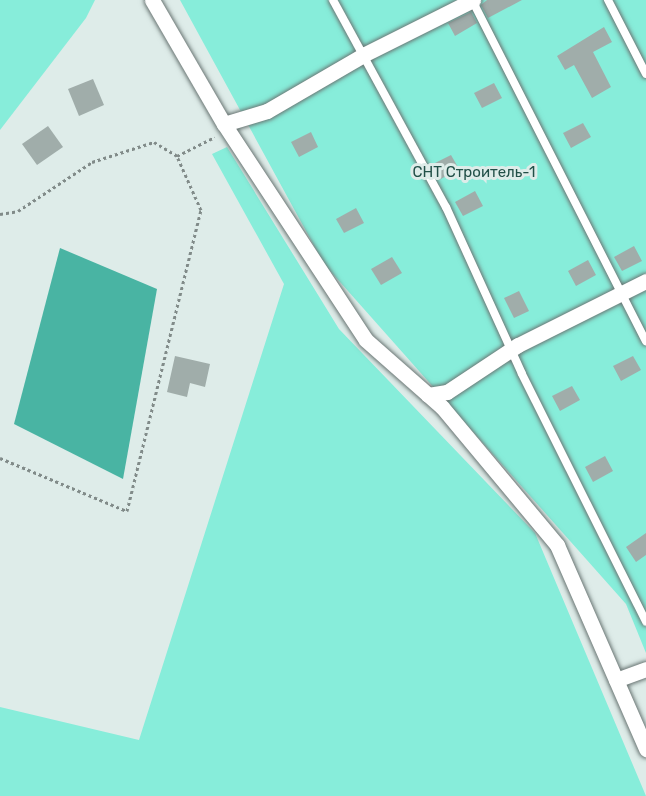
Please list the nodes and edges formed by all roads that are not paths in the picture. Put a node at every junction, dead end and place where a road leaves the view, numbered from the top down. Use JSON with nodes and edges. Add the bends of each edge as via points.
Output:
{"nodes":[{"id":1,"x":152,"y":0,"type":"edge"},
{"id":2,"x":333,"y":0,"type":"edge"},
{"id":3,"x":472,"y":0,"type":"edge"},
{"id":4,"x":608,"y":0,"type":"edge"},
{"id":5,"x":365,"y":54,"type":"junction"},
{"id":6,"x":646,"y":74,"type":"edge"},
{"id":7,"x":226,"y":127,"type":"junction"},
{"id":8,"x":646,"y":281,"type":"edge"},
{"id":9,"x":619,"y":295,"type":"junction"},
{"id":10,"x":646,"y":341,"type":"edge"},
{"id":11,"x":513,"y":348,"type":"junction"},
{"id":12,"x":428,"y":395,"type":"junction"},
{"id":13,"x":646,"y":622,"type":"edge"},
{"id":14,"x":646,"y":669,"type":"edge"},
{"id":15,"x":616,"y":680,"type":"junction"},
{"id":16,"x":646,"y":749,"type":"edge"}],
"edges":[{"from":1,"to":7,"type":"street"},
{"from":2,"to":5,"type":"lane"},
{"from":3,"to":5,"type":"street"},
{"from":3,"to":9,"type":"lane"},
{"from":4,"to":6,"type":"lane"},
{"from":5,"to":7,"type":"street","via":[[267,111]]},
{"from":5,"to":11,"type":"lane","via":[[446,207]]},
{"from":7,"to":12,"type":"street","via":[[366,340]]},
{"from":8,"to":9,"type":"street"},
{"from":9,"to":10,"type":"lane"},
{"from":9,"to":11,"type":"street"},
{"from":11,"to":12,"type":"street","via":[[447,392]]},
{"from":11,"to":13,"type":"lane","via":[[522,374]]},
{"from":12,"to":15,"type":"street","via":[[557,545]]},
{"from":14,"to":15,"type":"street"},
{"from":15,"to":16,"type":"street"}]}
